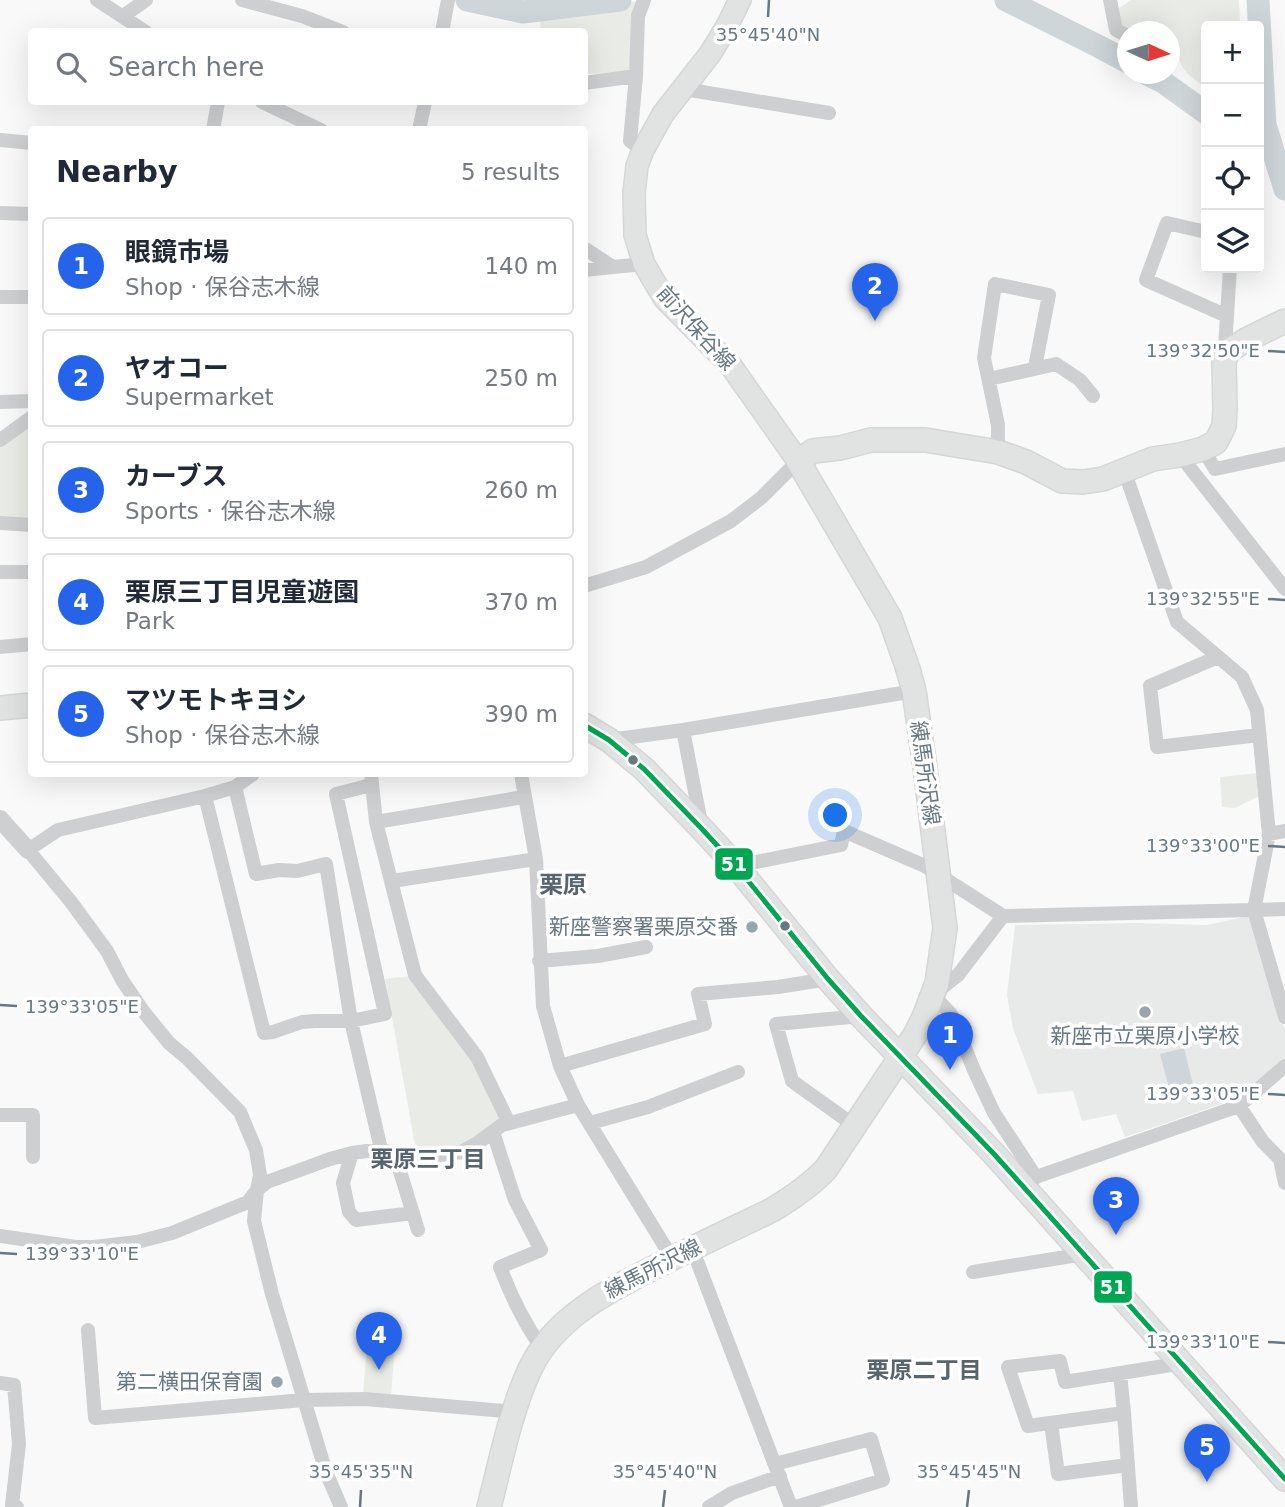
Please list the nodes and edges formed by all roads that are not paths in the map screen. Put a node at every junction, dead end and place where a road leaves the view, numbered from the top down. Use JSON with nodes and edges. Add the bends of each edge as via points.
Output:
{"nodes":[{"id":1,"x":97,"y":0,"type":"edge"},
{"id":2,"x":146,"y":0,"type":"edge"},
{"id":3,"x":242,"y":0,"type":"edge"},
{"id":4,"x":644,"y":0,"type":"edge"},
{"id":5,"x":740,"y":0,"type":"edge"},
{"id":6,"x":1110,"y":0,"type":"edge"},
{"id":7,"x":448,"y":1,"type":"edge"},
{"id":8,"x":123,"y":16,"type":"junction"},
{"id":9,"x":140,"y":28,"type":"edge"},
{"id":10,"x":333,"y":28,"type":"edge"},
{"id":11,"x":443,"y":28,"type":"edge"},
{"id":12,"x":1117,"y":30,"type":"edge"},
{"id":13,"x":636,"y":76,"type":"junction"},
{"id":14,"x":588,"y":82,"type":"edge"},
{"id":15,"x":684,"y":89,"type":"junction"},
{"id":16,"x":217,"y":105,"type":"edge"},
{"id":17,"x":268,"y":105,"type":"edge"},
{"id":18,"x":424,"y":105,"type":"edge"},
{"id":19,"x":829,"y":113,"type":"dead end"},
{"id":20,"x":214,"y":126,"type":"edge"},
{"id":21,"x":313,"y":126,"type":"edge"},
{"id":22,"x":420,"y":126,"type":"edge"},
{"id":23,"x":0,"y":140,"type":"edge"},
{"id":24,"x":28,"y":143,"type":"edge"},
{"id":25,"x":643,"y":150,"type":"junction"},
{"id":26,"x":0,"y":213,"type":"edge"},
{"id":27,"x":28,"y":214,"type":"edge"},
{"id":28,"x":1201,"y":231,"type":"edge"},
{"id":29,"x":588,"y":251,"type":"edge"},
{"id":30,"x":644,"y":264,"type":"junction"},
{"id":31,"x":613,"y":267,"type":"junction"},
{"id":32,"x":588,"y":270,"type":"edge"},
{"id":33,"x":1230,"y":273,"type":"edge"},
{"id":34,"x":28,"y":296,"type":"edge"},
{"id":35,"x":0,"y":298,"type":"edge"},
{"id":36,"x":1227,"y":316,"type":"junction"},
{"id":37,"x":1285,"y":321,"type":"edge"},
{"id":38,"x":1228,"y":351,"type":"junction"},
{"id":39,"x":1035,"y":367,"type":"junction"},
{"id":40,"x":989,"y":379,"type":"junction"},
{"id":41,"x":1093,"y":396,"type":"dead end"},
{"id":42,"x":0,"y":401,"type":"edge"},
{"id":43,"x":28,"y":401,"type":"edge"},
{"id":44,"x":28,"y":420,"type":"edge"},
{"id":45,"x":0,"y":440,"type":"edge"},
{"id":46,"x":1203,"y":449,"type":"junction"},
{"id":47,"x":998,"y":452,"type":"junction"},
{"id":48,"x":1285,"y":454,"type":"edge"},
{"id":49,"x":1180,"y":455,"type":"junction"},
{"id":50,"x":798,"y":461,"type":"junction"},
{"id":51,"x":1125,"y":470,"type":"junction"},
{"id":52,"x":0,"y":523,"type":"edge"},
{"id":53,"x":28,"y":524,"type":"edge"},
{"id":54,"x":0,"y":572,"type":"edge"},
{"id":55,"x":28,"y":572,"type":"edge"},
{"id":56,"x":588,"y":585,"type":"edge"},
{"id":57,"x":1285,"y":589,"type":"edge"},
{"id":58,"x":28,"y":644,"type":"edge"},
{"id":59,"x":0,"y":647,"type":"edge"},
{"id":60,"x":1218,"y":657,"type":"junction"},
{"id":61,"x":914,"y":691,"type":"junction"},
{"id":62,"x":28,"y":705,"type":"edge"},
{"id":63,"x":0,"y":708,"type":"edge"},
{"id":64,"x":588,"y":727,"type":"edge"},
{"id":65,"x":684,"y":730,"type":"junction"},
{"id":66,"x":1259,"y":735,"type":"junction"},
{"id":67,"x":609,"y":740,"type":"junction"},
{"id":68,"x":249,"y":777,"type":"edge"},
{"id":69,"x":521,"y":777,"type":"edge"},
{"id":70,"x":371,"y":779,"type":"edge"},
{"id":71,"x":235,"y":787,"type":"junction"},
{"id":72,"x":205,"y":796,"type":"junction"},
{"id":73,"x":524,"y":797,"type":"junction"},
{"id":74,"x":0,"y":819,"type":"edge"},
{"id":75,"x":376,"y":822,"type":"junction"},
{"id":76,"x":702,"y":829,"type":"junction"},
{"id":77,"x":1285,"y":831,"type":"edge"},
{"id":78,"x":1269,"y":834,"type":"junction"},
{"id":79,"x":27,"y":850,"type":"junction"},
{"id":80,"x":536,"y":859,"type":"junction"},
{"id":81,"x":736,"y":866,"type":"junction"},
{"id":82,"x":939,"y":877,"type":"junction"},
{"id":83,"x":393,"y":881,"type":"junction"},
{"id":84,"x":1285,"y":909,"type":"edge"},
{"id":85,"x":1254,"y":910,"type":"junction"},
{"id":86,"x":1003,"y":916,"type":"junction"},
{"id":87,"x":646,"y":947,"type":"dead end"},
{"id":88,"x":539,"y":961,"type":"junction"},
{"id":89,"x":828,"y":979,"type":"junction"},
{"id":90,"x":933,"y":995,"type":"junction"},
{"id":91,"x":861,"y":1016,"type":"junction"},
{"id":92,"x":1285,"y":1017,"type":"edge"},
{"id":93,"x":351,"y":1021,"type":"junction"},
{"id":94,"x":900,"y":1057,"type":"junction"},
{"id":95,"x":560,"y":1066,"type":"junction"},
{"id":96,"x":1285,"y":1066,"type":"edge"},
{"id":97,"x":738,"y":1072,"type":"dead end"},
{"id":98,"x":579,"y":1105,"type":"junction"},
{"id":99,"x":1239,"y":1106,"type":"junction"},
{"id":100,"x":0,"y":1115,"type":"edge"},
{"id":101,"x":509,"y":1122,"type":"junction"},
{"id":102,"x":590,"y":1123,"type":"junction"},
{"id":103,"x":855,"y":1126,"type":"junction"},
{"id":104,"x":493,"y":1132,"type":"junction"},
{"id":105,"x":381,"y":1149,"type":"junction"},
{"id":106,"x":352,"y":1153,"type":"junction"},
{"id":107,"x":395,"y":1155,"type":"junction"},
{"id":108,"x":33,"y":1157,"type":"dead end"},
{"id":109,"x":1030,"y":1182,"type":"junction"},
{"id":110,"x":1285,"y":1183,"type":"edge"},
{"id":111,"x":257,"y":1190,"type":"junction"},
{"id":112,"x":413,"y":1213,"type":"junction"},
{"id":113,"x":418,"y":1230,"type":"dead end"},
{"id":114,"x":0,"y":1236,"type":"edge"},
{"id":115,"x":682,"y":1253,"type":"junction"},
{"id":116,"x":1084,"y":1254,"type":"junction"},
{"id":117,"x":973,"y":1272,"type":"dead end"},
{"id":118,"x":88,"y":1330,"type":"dead end"},
{"id":119,"x":542,"y":1348,"type":"junction"},
{"id":120,"x":1183,"y":1363,"type":"junction"},
{"id":121,"x":1120,"y":1373,"type":"junction"},
{"id":122,"x":0,"y":1383,"type":"edge"},
{"id":123,"x":304,"y":1399,"type":"junction"},
{"id":124,"x":514,"y":1412,"type":"junction"},
{"id":125,"x":1124,"y":1413,"type":"junction"},
{"id":126,"x":1051,"y":1423,"type":"junction"},
{"id":127,"x":1128,"y":1465,"type":"junction"},
{"id":128,"x":777,"y":1470,"type":"junction"},
{"id":129,"x":1285,"y":1479,"type":"edge"},
{"id":130,"x":17,"y":1507,"type":"edge"},
{"id":131,"x":341,"y":1507,"type":"edge"},
{"id":132,"x":489,"y":1507,"type":"edge"},
{"id":133,"x":709,"y":1507,"type":"edge"},
{"id":134,"x":793,"y":1507,"type":"edge"},
{"id":135,"x":1130,"y":1507,"type":"edge"}],
"edges":[{"from":1,"to":8,"type":"street"},
{"from":2,"to":8,"type":"street"},
{"from":3,"to":10,"type":"street"},
{"from":4,"to":13,"type":"street","via":[[638,16]]},
{"from":5,"to":15,"type":"main road","name":"前沢保谷線"},
{"from":6,"to":12,"type":"street"},
{"from":7,"to":11,"type":"street"},
{"from":8,"to":9,"type":"street"},
{"from":13,"to":14,"type":"street"},
{"from":13,"to":25,"type":"street","via":[[630,141]]},
{"from":15,"to":19,"type":"street"},
{"from":15,"to":25,"type":"main road","name":"前沢保谷線"},
{"from":16,"to":20,"type":"street"},
{"from":17,"to":21,"type":"street"},
{"from":18,"to":22,"type":"street"},
{"from":23,"to":24,"type":"street"},
{"from":25,"to":30,"type":"main road","name":"前沢保谷線","via":[[634,193],[635,235]]},
{"from":26,"to":27,"type":"street"},
{"from":28,"to":36,"type":"street","via":[[1167,223],[1146,280]]},
{"from":29,"to":31,"type":"street"},
{"from":30,"to":31,"type":"street"},
{"from":30,"to":50,"type":"main road","name":"前沢保谷線","via":[[664,298],[731,366]]},
{"from":31,"to":32,"type":"street"},
{"from":33,"to":36,"type":"street"},
{"from":34,"to":35,"type":"street"},
{"from":36,"to":38,"type":"street"},
{"from":37,"to":38,"type":"main road"},
{"from":38,"to":46,"type":"main road","via":[[1224,426],[1216,442]]},
{"from":39,"to":40,"type":"street"},
{"from":39,"to":40,"type":"street","via":[[1049,295],[995,284],[984,358]]},
{"from":39,"to":41,"type":"street","via":[[1056,363]]},
{"from":40,"to":47,"type":"street"},
{"from":42,"to":43,"type":"street"},
{"from":44,"to":45,"type":"street"},
{"from":46,"to":48,"type":"street","via":[[1215,469]]},
{"from":46,"to":49,"type":"main road"},
{"from":47,"to":50,"type":"main road","via":[[925,440],[871,440],[813,451]]},
{"from":47,"to":51,"type":"main road","via":[[1062,481],[1103,479]]},
{"from":49,"to":51,"type":"main road"},
{"from":49,"to":57,"type":"street"},
{"from":50,"to":56,"type":"street","via":[[731,522],[646,567]]},
{"from":50,"to":61,"type":"main road","name":"練馬所沢線","via":[[890,618]]},
{"from":51,"to":60,"type":"street","via":[[1177,622]]},
{"from":52,"to":53,"type":"street"},
{"from":54,"to":55,"type":"street"},
{"from":58,"to":59,"type":"street"},
{"from":60,"to":66,"type":"street","via":[[1242,677],[1257,710]]},
{"from":60,"to":66,"type":"street","via":[[1150,686],[1157,747]]},
{"from":61,"to":65,"type":"street"},
{"from":61,"to":82,"type":"main road","name":"練馬所沢線"},
{"from":62,"to":63,"type":"main road"},
{"from":64,"to":67,"type":"main road"},
{"from":65,"to":67,"type":"street"},
{"from":65,"to":76,"type":"street"},
{"from":66,"to":78,"type":"street"},
{"from":67,"to":76,"type":"main road"},
{"from":68,"to":71,"type":"street"},
{"from":69,"to":73,"type":"street"},
{"from":70,"to":75,"type":"street"},
{"from":70,"to":93,"type":"street","via":[[336,794],[385,1014]]},
{"from":71,"to":72,"type":"street"},
{"from":71,"to":93,"type":"street","via":[[256,874],[326,864]]},
{"from":72,"to":79,"type":"street","via":[[58,830]]},
{"from":72,"to":93,"type":"street","via":[[264,1033],[315,1021]]},
{"from":73,"to":75,"type":"street"},
{"from":73,"to":80,"type":"street"},
{"from":74,"to":79,"type":"street"},
{"from":75,"to":83,"type":"street"},
{"from":76,"to":81,"type":"main road"},
{"from":77,"to":78,"type":"street"},
{"from":78,"to":85,"type":"street"},
{"from":79,"to":111,"type":"street","via":[[71,902],[169,1043],[240,1112],[256,1150]]},
{"from":80,"to":83,"type":"street"},
{"from":80,"to":88,"type":"street"},
{"from":81,"to":82,"type":"street","via":[[841,845],[844,831],[925,866]]},
{"from":81,"to":89,"type":"main road"},
{"from":82,"to":86,"type":"street"},
{"from":82,"to":90,"type":"main road","name":"練馬所沢線","via":[[945,928]]},
{"from":83,"to":101,"type":"street","via":[[415,975],[477,1057]]},
{"from":84,"to":85,"type":"street"},
{"from":85,"to":86,"type":"street"},
{"from":85,"to":92,"type":"street"},
{"from":86,"to":90,"type":"street","via":[[958,975]]},
{"from":87,"to":88,"type":"street"},
{"from":88,"to":95,"type":"street","via":[[542,1006]]},
{"from":89,"to":91,"type":"main road"},
{"from":89,"to":95,"type":"street","via":[[698,994],[705,1024]]},
{"from":90,"to":94,"type":"main road","name":"練馬所沢線"},
{"from":90,"to":109,"type":"street","via":[[951,1014],[994,1114]]},
{"from":91,"to":94,"type":"main road"},
{"from":91,"to":103,"type":"street","via":[[776,1024],[792,1081]]},
{"from":93,"to":105,"type":"street"},
{"from":94,"to":103,"type":"main road","name":"練馬所沢線"},
{"from":94,"to":109,"type":"main road"},
{"from":95,"to":98,"type":"street"},
{"from":96,"to":99,"type":"street"},
{"from":97,"to":102,"type":"street","via":[[648,1107]]},
{"from":98,"to":101,"type":"street"},
{"from":98,"to":102,"type":"street"},
{"from":99,"to":109,"type":"street"},
{"from":99,"to":110,"type":"street","via":[[1280,1159]]},
{"from":100,"to":108,"type":"street","via":[[33,1115]]},
{"from":101,"to":104,"type":"street"},
{"from":102,"to":115,"type":"street"},
{"from":103,"to":115,"type":"main road","name":"練馬所沢線","via":[[827,1169],[796,1196]]},
{"from":104,"to":107,"type":"street","via":[[461,1152]]},
{"from":104,"to":119,"type":"street","via":[[514,1200],[541,1251],[500,1267],[528,1329]]},
{"from":105,"to":106,"type":"street"},
{"from":105,"to":107,"type":"street"},
{"from":106,"to":111,"type":"street","via":[[267,1182]]},
{"from":106,"to":112,"type":"street","via":[[343,1183],[349,1212],[356,1220]]},
{"from":107,"to":112,"type":"street"},
{"from":109,"to":116,"type":"main road"},
{"from":111,"to":114,"type":"street","via":[[247,1202],[172,1233],[137,1242],[76,1247]]},
{"from":111,"to":123,"type":"street","via":[[254,1221]]},
{"from":112,"to":113,"type":"street"},
{"from":115,"to":119,"type":"main road","name":"練馬所沢線","via":[[587,1305]]},
{"from":115,"to":128,"type":"street"},
{"from":116,"to":117,"type":"street"},
{"from":116,"to":120,"type":"main road"},
{"from":118,"to":123,"type":"street","via":[[94,1418]]},
{"from":119,"to":124,"type":"main road","name":"練馬所沢線"},
{"from":120,"to":121,"type":"street"},
{"from":120,"to":129,"type":"main road"},
{"from":121,"to":125,"type":"street"},
{"from":121,"to":126,"type":"street","via":[[1065,1382],[1060,1361],[1008,1367],[1028,1426]]},
{"from":122,"to":130,"type":"street","via":[[14,1385],[19,1444],[12,1505]]},
{"from":123,"to":124,"type":"street","via":[[365,1399]]},
{"from":123,"to":131,"type":"street"},
{"from":124,"to":132,"type":"main road","name":"練馬所沢線"},
{"from":125,"to":126,"type":"street"},
{"from":125,"to":127,"type":"street"},
{"from":126,"to":127,"type":"street","via":[[1058,1474]]},
{"from":127,"to":135,"type":"street"},
{"from":128,"to":133,"type":"street"},
{"from":128,"to":134,"type":"street"},
{"from":128,"to":134,"type":"street","via":[[871,1439],[883,1480]]}]}
